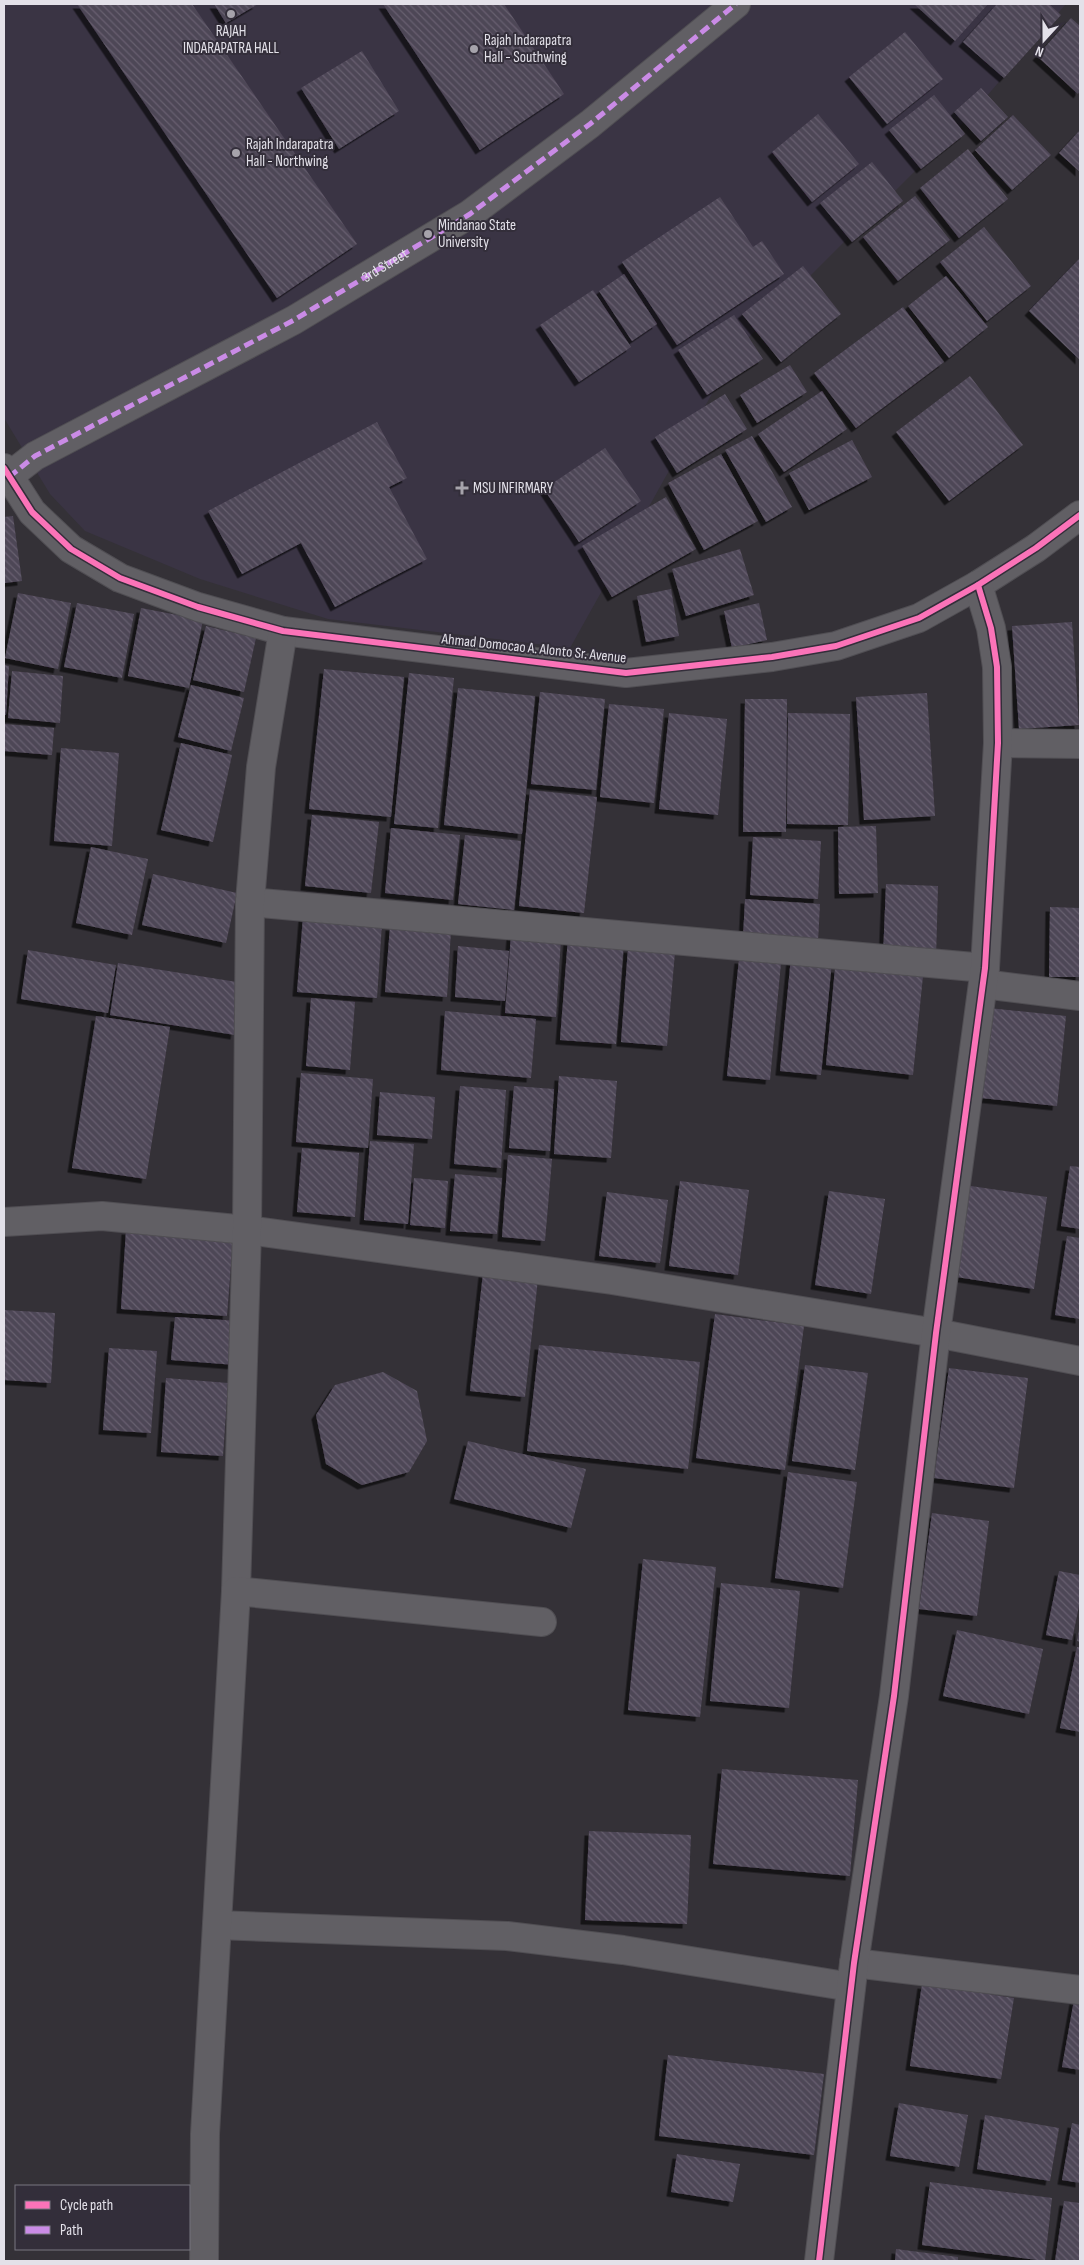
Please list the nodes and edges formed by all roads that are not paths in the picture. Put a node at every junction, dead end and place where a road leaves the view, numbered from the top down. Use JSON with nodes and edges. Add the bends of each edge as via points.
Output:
{"nodes":[{"id":1,"x":736,"y":4,"type":"edge"},
{"id":2,"x":6,"y":475,"type":"edge"},
{"id":3,"x":1080,"y":514,"type":"edge"},
{"id":4,"x":978,"y":585,"type":"junction"},
{"id":5,"x":283,"y":631,"type":"junction"},
{"id":6,"x":998,"y":743,"type":"junction"},
{"id":7,"x":1080,"y":744,"type":"edge"},
{"id":8,"x":250,"y":902,"type":"junction"},
{"id":9,"x":984,"y":976,"type":"junction"},
{"id":10,"x":1080,"y":996,"type":"edge"},
{"id":11,"x":4,"y":1222,"type":"edge"},
{"id":12,"x":247,"y":1230,"type":"junction"},
{"id":13,"x":936,"y":1333,"type":"junction"},
{"id":14,"x":1080,"y":1361,"type":"edge"},
{"id":15,"x":236,"y":1591,"type":"junction"},
{"id":16,"x":542,"y":1622,"type":"dead end"},
{"id":17,"x":217,"y":1925,"type":"junction"},
{"id":18,"x":852,"y":1975,"type":"junction"},
{"id":19,"x":1080,"y":1990,"type":"edge"},
{"id":20,"x":204,"y":2261,"type":"edge"},
{"id":21,"x":819,"y":2261,"type":"edge"}],
"edges":[{"from":1,"to":2,"type":"street","name":"3rd Street","via":[[590,124],[470,214],[294,320],[35,456]]},
{"from":2,"to":5,"type":"street","name":"Ahmad Domocao A. Alonto Sr. Avenue","via":[[32,512],[71,550],[120,578],[198,608]]},
{"from":3,"to":4,"type":"street","name":"Ahmad Domocao A. Alonto Sr. Avenue","via":[[1036,548]]},
{"from":4,"to":5,"type":"street","name":"Ahmad Domocao A. Alonto Sr. Avenue","via":[[919,618],[836,646],[772,657],[626,673]]},
{"from":4,"to":6,"type":"street","via":[[991,628],[997,667]]},
{"from":5,"to":8,"type":"street","via":[[260,767]]},
{"from":6,"to":7,"type":"street"},
{"from":6,"to":9,"type":"street"},
{"from":8,"to":9,"type":"street"},
{"from":8,"to":12,"type":"street"},
{"from":9,"to":10,"type":"street"},
{"from":9,"to":13,"type":"street"},
{"from":11,"to":12,"type":"street","via":[[102,1216]]},
{"from":12,"to":13,"type":"street","via":[[612,1280]]},
{"from":12,"to":15,"type":"street"},
{"from":13,"to":14,"type":"street"},
{"from":13,"to":18,"type":"street","via":[[894,1696]]},
{"from":15,"to":16,"type":"street"},
{"from":15,"to":17,"type":"street"},
{"from":17,"to":18,"type":"street","via":[[507,1936]]},
{"from":17,"to":20,"type":"street","via":[[205,2134]]},
{"from":18,"to":19,"type":"street"},
{"from":18,"to":21,"type":"street"}]}
